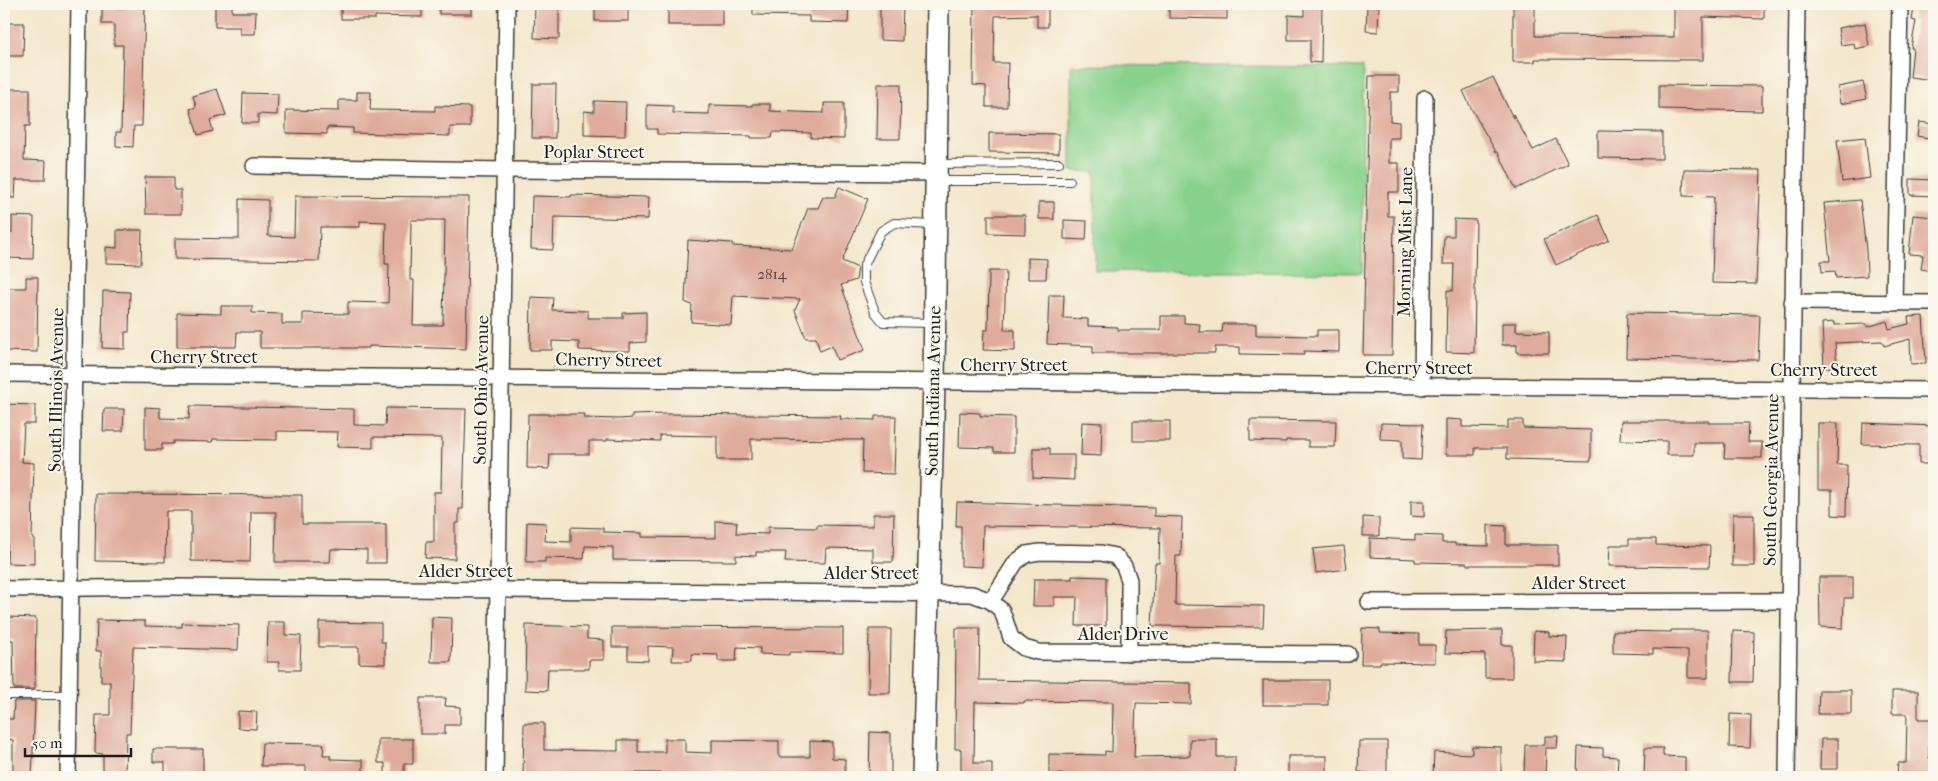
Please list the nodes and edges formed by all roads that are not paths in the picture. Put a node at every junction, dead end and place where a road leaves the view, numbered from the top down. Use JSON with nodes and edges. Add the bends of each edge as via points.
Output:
{"nodes":[{"id":1,"x":79,"y":4,"type":"edge"},
{"id":2,"x":507,"y":4,"type":"edge"},
{"id":3,"x":938,"y":4,"type":"edge"},
{"id":4,"x":1797,"y":4,"type":"edge"},
{"id":5,"x":1900,"y":4,"type":"edge"},
{"id":6,"x":1425,"y":98,"type":"dead end"},
{"id":7,"x":1059,"y":163,"type":"dead end"},
{"id":8,"x":254,"y":166,"type":"dead end"},
{"id":9,"x":504,"y":170,"type":"junction"},
{"id":10,"x":935,"y":172,"type":"junction"},
{"id":11,"x":1070,"y":180,"type":"dead end"},
{"id":12,"x":935,"y":225,"type":"junction"},
{"id":13,"x":1792,"y":302,"type":"junction"},
{"id":14,"x":1894,"y":302,"type":"junction"},
{"id":15,"x":1934,"y":303,"type":"edge"},
{"id":16,"x":934,"y":323,"type":"junction"},
{"id":17,"x":4,"y":374,"type":"edge"},
{"id":18,"x":74,"y":375,"type":"junction"},
{"id":19,"x":500,"y":377,"type":"junction"},
{"id":20,"x":934,"y":383,"type":"junction"},
{"id":21,"x":1422,"y":387,"type":"junction"},
{"id":22,"x":1791,"y":389,"type":"junction"},
{"id":23,"x":1934,"y":390,"type":"edge"},
{"id":24,"x":4,"y":589,"type":"edge"},
{"id":25,"x":72,"y":589,"type":"junction"},
{"id":26,"x":497,"y":590,"type":"junction"},
{"id":27,"x":927,"y":592,"type":"junction"},
{"id":28,"x":992,"y":601,"type":"junction"},
{"id":29,"x":1789,"y":601,"type":"junction"},
{"id":30,"x":1369,"y":602,"type":"dead end"},
{"id":31,"x":1129,"y":653,"type":"junction"},
{"id":32,"x":1348,"y":654,"type":"dead end"},
{"id":33,"x":4,"y":695,"type":"edge"},
{"id":34,"x":68,"y":695,"type":"junction"},
{"id":35,"x":68,"y":777,"type":"edge"},
{"id":36,"x":495,"y":777,"type":"edge"},
{"id":37,"x":923,"y":777,"type":"edge"},
{"id":38,"x":1787,"y":777,"type":"edge"}],
"edges":[{"from":1,"to":18,"type":"street","name":"South Illinois Avenue"},
{"from":2,"to":9,"type":"street","name":"South Ohio Avenue"},
{"from":3,"to":10,"type":"main road","name":"South Indiana Avenue"},
{"from":4,"to":13,"type":"street","name":"South Georgia Avenue"},
{"from":5,"to":14,"type":"street"},
{"from":6,"to":21,"type":"street","name":"Morning Mist Lane"},
{"from":7,"to":10,"type":"lane"},
{"from":8,"to":9,"type":"street","name":"Poplar Street"},
{"from":9,"to":10,"type":"street","name":"Poplar Street"},
{"from":9,"to":19,"type":"street","name":"South Ohio Avenue"},
{"from":10,"to":11,"type":"lane"},
{"from":10,"to":12,"type":"main road","name":"South Indiana Avenue"},
{"from":12,"to":16,"type":"main road","name":"South Indiana Avenue"},
{"from":12,"to":16,"type":"lane","via":[[894,223],[881,231],[864,265],[864,282],[875,312],[883,322]]},
{"from":13,"to":14,"type":"street"},
{"from":13,"to":22,"type":"street","name":"South Georgia Avenue"},
{"from":14,"to":15,"type":"street"},
{"from":16,"to":20,"type":"main road","name":"South Indiana Avenue"},
{"from":17,"to":18,"type":"street","name":"Cherry Street"},
{"from":18,"to":19,"type":"street","name":"Cherry Street"},
{"from":18,"to":25,"type":"street","name":"South Illinois Avenue"},
{"from":19,"to":20,"type":"street","name":"Cherry Street"},
{"from":19,"to":26,"type":"street","name":"South Ohio Avenue"},
{"from":20,"to":21,"type":"street","name":"Cherry Street"},
{"from":20,"to":27,"type":"main road","name":"South Indiana Avenue"},
{"from":21,"to":22,"type":"street","name":"Cherry Street"},
{"from":22,"to":23,"type":"street","name":"Cherry Street"},
{"from":22,"to":29,"type":"street","name":"South Georgia Avenue"},
{"from":24,"to":25,"type":"street","name":"Alder Street"},
{"from":25,"to":26,"type":"street","name":"Alder Street"},
{"from":25,"to":34,"type":"street","name":"South Illinois Avenue"},
{"from":26,"to":27,"type":"street","name":"Alder Street"},
{"from":26,"to":36,"type":"street","name":"South Ohio Avenue"},
{"from":27,"to":28,"type":"street","via":[[972,594]]},
{"from":27,"to":37,"type":"main road","name":"South Indiana Avenue"},
{"from":28,"to":31,"type":"street","name":"Alder Drive","via":[[1002,611],[1011,638],[1024,648],[1038,652]]},
{"from":28,"to":31,"type":"street","via":[[1016,562],[1027,554],[1101,553],[1115,556],[1124,566],[1129,580]]},
{"from":29,"to":30,"type":"street","name":"Alder Street"},
{"from":29,"to":38,"type":"street","name":"South Georgia Avenue"},
{"from":31,"to":32,"type":"street","name":"Alder Drive"},
{"from":33,"to":34,"type":"lane"},
{"from":34,"to":35,"type":"street","name":"South Illinois Avenue"}]}
